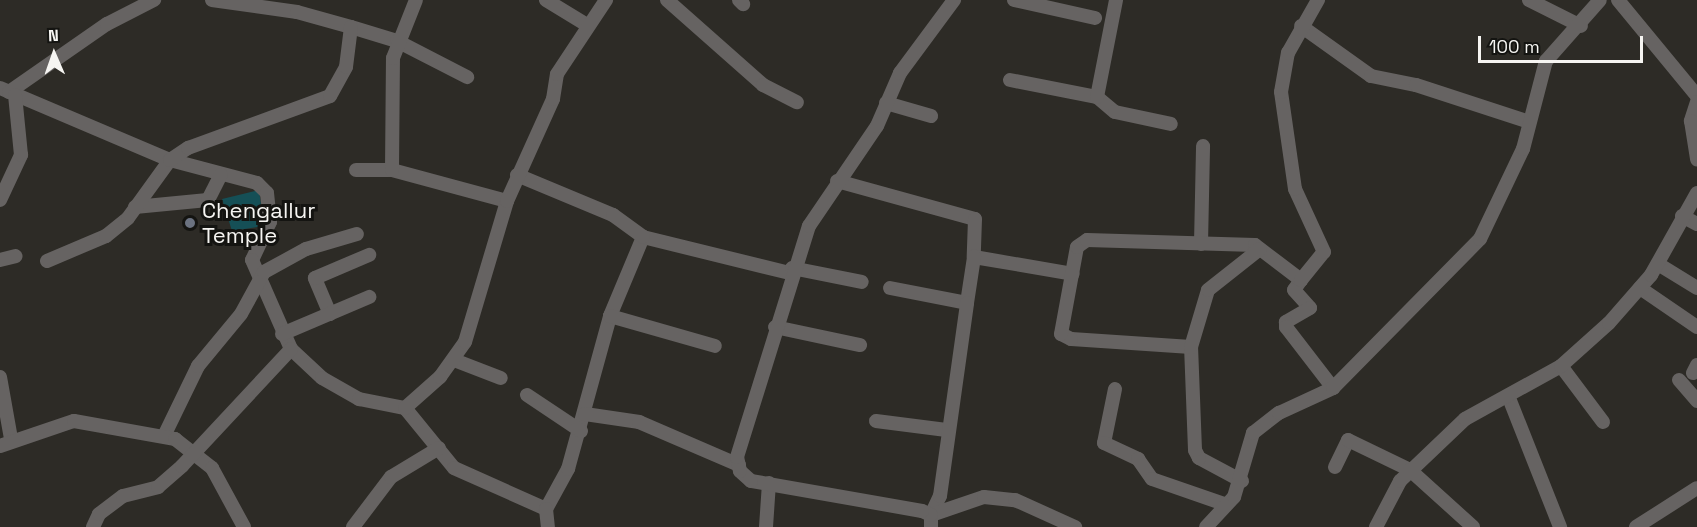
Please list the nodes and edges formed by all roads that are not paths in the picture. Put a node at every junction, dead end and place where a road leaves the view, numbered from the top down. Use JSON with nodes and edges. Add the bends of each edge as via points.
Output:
{"nodes":[{"id":1,"x":154,"y":0,"type":"edge"},
{"id":2,"x":212,"y":0,"type":"edge"},
{"id":3,"x":416,"y":0,"type":"edge"},
{"id":4,"x":546,"y":0,"type":"edge"},
{"id":5,"x":606,"y":0,"type":"edge"},
{"id":6,"x":667,"y":0,"type":"edge"},
{"id":7,"x":954,"y":0,"type":"edge"},
{"id":8,"x":1014,"y":0,"type":"edge"},
{"id":9,"x":1116,"y":0,"type":"edge"},
{"id":10,"x":1318,"y":0,"type":"edge"},
{"id":11,"x":1529,"y":0,"type":"edge"},
{"id":12,"x":1600,"y":0,"type":"edge"},
{"id":13,"x":1618,"y":0,"type":"edge"},
{"id":14,"x":297,"y":6,"type":"edge"},
{"id":15,"x":1095,"y":18,"type":"dead end"},
{"id":16,"x":587,"y":25,"type":"junction"},
{"id":17,"x":1301,"y":26,"type":"junction"},
{"id":18,"x":1581,"y":26,"type":"junction"},
{"id":19,"x":351,"y":27,"type":"junction"},
{"id":20,"x":397,"y":41,"type":"junction"},
{"id":21,"x":467,"y":77,"type":"dead end"},
{"id":22,"x":1010,"y":80,"type":"dead end"},
{"id":23,"x":8,"y":92,"type":"edge"},
{"id":24,"x":1697,"y":96,"type":"edge"},
{"id":25,"x":1097,"y":97,"type":"junction"},
{"id":26,"x":797,"y":102,"type":"dead end"},
{"id":27,"x":1697,"y":102,"type":"edge"},
{"id":28,"x":886,"y":103,"type":"junction"},
{"id":29,"x":931,"y":116,"type":"dead end"},
{"id":30,"x":1529,"y":122,"type":"junction"},
{"id":31,"x":1171,"y":124,"type":"dead end"},
{"id":32,"x":1203,"y":146,"type":"dead end"},
{"id":33,"x":170,"y":160,"type":"junction"},
{"id":34,"x":1697,"y":160,"type":"edge"},
{"id":35,"x":356,"y":170,"type":"dead end"},
{"id":36,"x":392,"y":170,"type":"junction"},
{"id":37,"x":221,"y":175,"type":"junction"},
{"id":38,"x":517,"y":175,"type":"junction"},
{"id":39,"x":837,"y":182,"type":"junction"},
{"id":40,"x":1697,"y":193,"type":"edge"},
{"id":41,"x":0,"y":200,"type":"edge"},
{"id":42,"x":507,"y":201,"type":"junction"},
{"id":43,"x":135,"y":207,"type":"junction"},
{"id":44,"x":1682,"y":216,"type":"junction"},
{"id":45,"x":1697,"y":224,"type":"edge"},
{"id":46,"x":357,"y":234,"type":"dead end"},
{"id":47,"x":643,"y":237,"type":"junction"},
{"id":48,"x":1201,"y":244,"type":"junction"},
{"id":49,"x":1260,"y":249,"type":"junction"},
{"id":50,"x":369,"y":255,"type":"dead end"},
{"id":51,"x":16,"y":256,"type":"dead end"},
{"id":52,"x":974,"y":257,"type":"junction"},
{"id":53,"x":0,"y":260,"type":"edge"},
{"id":54,"x":47,"y":261,"type":"dead end"},
{"id":55,"x":1658,"y":264,"type":"junction"},
{"id":56,"x":791,"y":271,"type":"junction"},
{"id":57,"x":1073,"y":274,"type":"junction"},
{"id":58,"x":261,"y":278,"type":"junction"},
{"id":59,"x":1301,"y":280,"type":"junction"},
{"id":60,"x":862,"y":282,"type":"dead end"},
{"id":61,"x":890,"y":288,"type":"dead end"},
{"id":62,"x":1640,"y":288,"type":"junction"},
{"id":63,"x":1697,"y":288,"type":"edge"},
{"id":64,"x":369,"y":297,"type":"dead end"},
{"id":65,"x":967,"y":303,"type":"junction"},
{"id":66,"x":330,"y":314,"type":"junction"},
{"id":67,"x":610,"y":316,"type":"junction"},
{"id":68,"x":775,"y":327,"type":"junction"},
{"id":69,"x":1697,"y":327,"type":"edge"},
{"id":70,"x":282,"y":334,"type":"junction"},
{"id":71,"x":860,"y":345,"type":"dead end"},
{"id":72,"x":714,"y":346,"type":"dead end"},
{"id":73,"x":1191,"y":347,"type":"junction"},
{"id":74,"x":291,"y":349,"type":"junction"},
{"id":75,"x":454,"y":360,"type":"junction"},
{"id":76,"x":1561,"y":366,"type":"junction"},
{"id":77,"x":0,"y":377,"type":"edge"},
{"id":78,"x":501,"y":378,"type":"dead end"},
{"id":79,"x":1679,"y":380,"type":"dead end"},
{"id":80,"x":1333,"y":388,"type":"junction"},
{"id":81,"x":1115,"y":389,"type":"dead end"},
{"id":82,"x":526,"y":395,"type":"dead end"},
{"id":83,"x":1509,"y":398,"type":"junction"},
{"id":84,"x":1697,"y":401,"type":"edge"},
{"id":85,"x":405,"y":408,"type":"junction"},
{"id":86,"x":585,"y":414,"type":"junction"},
{"id":87,"x":876,"y":421,"type":"dead end"},
{"id":88,"x":1603,"y":422,"type":"dead end"},
{"id":89,"x":946,"y":430,"type":"junction"},
{"id":90,"x":581,"y":432,"type":"junction"},
{"id":91,"x":164,"y":436,"type":"junction"},
{"id":92,"x":6,"y":442,"type":"edge"},
{"id":93,"x":439,"y":448,"type":"junction"},
{"id":94,"x":196,"y":452,"type":"junction"},
{"id":95,"x":739,"y":465,"type":"junction"},
{"id":96,"x":1335,"y":467,"type":"dead end"},
{"id":97,"x":1410,"y":470,"type":"junction"},
{"id":98,"x":1242,"y":481,"type":"junction"},
{"id":99,"x":769,"y":483,"type":"junction"},
{"id":100,"x":1697,"y":488,"type":"edge"},
{"id":101,"x":1224,"y":504,"type":"junction"},
{"id":102,"x":546,"y":509,"type":"junction"},
{"id":103,"x":931,"y":521,"type":"edge"},
{"id":104,"x":1638,"y":526,"type":"edge"},
{"id":105,"x":93,"y":527,"type":"edge"},
{"id":106,"x":244,"y":527,"type":"edge"},
{"id":107,"x":353,"y":527,"type":"edge"},
{"id":108,"x":548,"y":527,"type":"edge"},
{"id":109,"x":766,"y":527,"type":"edge"},
{"id":110,"x":1075,"y":527,"type":"edge"},
{"id":111,"x":1206,"y":527,"type":"edge"},
{"id":112,"x":1376,"y":527,"type":"edge"},
{"id":113,"x":1473,"y":527,"type":"edge"},
{"id":114,"x":1560,"y":527,"type":"edge"}],
"edges":[{"from":1,"to":23,"type":"street","via":[[107,24]]},
{"from":2,"to":14,"type":"street"},
{"from":3,"to":20,"type":"street"},
{"from":4,"to":16,"type":"street"},
{"from":5,"to":16,"type":"street"},
{"from":6,"to":26,"type":"street","via":[[763,85]]},
{"from":7,"to":28,"type":"street","via":[[900,73]]},
{"from":8,"to":15,"type":"street"},
{"from":9,"to":25,"type":"street"},
{"from":10,"to":17,"type":"street"},
{"from":11,"to":18,"type":"street"},
{"from":12,"to":18,"type":"street"},
{"from":13,"to":24,"type":"street"},
{"from":14,"to":19,"type":"street"},
{"from":16,"to":38,"type":"street","via":[[567,51],[547,115]]},
{"from":17,"to":30,"type":"street","via":[[1371,76],[1416,85]]},
{"from":17,"to":59,"type":"street","via":[[1282,74],[1283,126],[1301,208],[1324,252]]},
{"from":18,"to":30,"type":"street","via":[[1546,61]]},
{"from":19,"to":20,"type":"street"},
{"from":19,"to":33,"type":"street","via":[[346,67],[330,96],[188,148]]},
{"from":20,"to":21,"type":"street"},
{"from":20,"to":36,"type":"street","via":[[390,95]]},
{"from":22,"to":25,"type":"street"},
{"from":23,"to":33,"type":"street"},
{"from":23,"to":41,"type":"street","via":[[21,155]]},
{"from":25,"to":31,"type":"street","via":[[1115,112]]},
{"from":27,"to":34,"type":"street","via":[[1691,139]]},
{"from":28,"to":29,"type":"street"},
{"from":28,"to":39,"type":"street"},
{"from":30,"to":80,"type":"street","via":[[1523,149],[1480,239]]},
{"from":32,"to":48,"type":"street"},
{"from":33,"to":37,"type":"street"},
{"from":33,"to":43,"type":"street"},
{"from":35,"to":36,"type":"street"},
{"from":36,"to":42,"type":"street"},
{"from":37,"to":43,"type":"street","via":[[208,200]]},
{"from":37,"to":58,"type":"street","via":[[257,183],[267,193],[270,222],[253,253]]},
{"from":38,"to":42,"type":"street"},
{"from":38,"to":47,"type":"street","via":[[613,215]]},
{"from":39,"to":52,"type":"street","via":[[975,219]]},
{"from":39,"to":56,"type":"street","via":[[809,226]]},
{"from":40,"to":44,"type":"street"},
{"from":42,"to":75,"type":"street","via":[[475,315]]},
{"from":43,"to":54,"type":"street","via":[[106,236]]},
{"from":44,"to":45,"type":"street"},
{"from":44,"to":55,"type":"street"},
{"from":46,"to":58,"type":"street","via":[[306,249]]},
{"from":47,"to":56,"type":"street"},
{"from":47,"to":67,"type":"street"},
{"from":48,"to":49,"type":"street"},
{"from":48,"to":57,"type":"street","via":[[1087,240],[1077,247]]},
{"from":49,"to":59,"type":"street"},
{"from":49,"to":73,"type":"street","via":[[1208,290]]},
{"from":50,"to":66,"type":"street","via":[[315,278]]},
{"from":51,"to":53,"type":"street"},
{"from":52,"to":57,"type":"street"},
{"from":52,"to":65,"type":"street"},
{"from":55,"to":62,"type":"street"},
{"from":55,"to":63,"type":"street"},
{"from":56,"to":60,"type":"street"},
{"from":56,"to":68,"type":"street"},
{"from":57,"to":73,"type":"street","via":[[1061,334],[1071,339]]},
{"from":58,"to":70,"type":"street"},
{"from":58,"to":91,"type":"street","via":[[241,314],[198,366]]},
{"from":59,"to":80,"type":"street","via":[[1294,290],[1310,308],[1286,322],[1286,327]]},
{"from":61,"to":65,"type":"street"},
{"from":62,"to":69,"type":"street"},
{"from":62,"to":76,"type":"street"},
{"from":64,"to":66,"type":"street"},
{"from":65,"to":89,"type":"street"},
{"from":66,"to":70,"type":"street"},
{"from":67,"to":72,"type":"street"},
{"from":67,"to":86,"type":"street"},
{"from":68,"to":71,"type":"street"},
{"from":68,"to":95,"type":"street"},
{"from":70,"to":74,"type":"street"},
{"from":73,"to":98,"type":"street","via":[[1199,458]]},
{"from":74,"to":85,"type":"street","via":[[322,378],[359,399]]},
{"from":74,"to":94,"type":"street"},
{"from":75,"to":78,"type":"street"},
{"from":75,"to":85,"type":"street"},
{"from":76,"to":83,"type":"street"},
{"from":76,"to":88,"type":"street"},
{"from":77,"to":92,"type":"street"},
{"from":79,"to":84,"type":"street"},
{"from":80,"to":98,"type":"street","via":[[1279,413],[1253,433]]},
{"from":81,"to":101,"type":"street","via":[[1104,444],[1138,459],[1152,478]]},
{"from":82,"to":90,"type":"street"},
{"from":83,"to":97,"type":"street","via":[[1465,419]]},
{"from":83,"to":114,"type":"street"},
{"from":85,"to":93,"type":"street"},
{"from":86,"to":90,"type":"street"},
{"from":86,"to":95,"type":"street","via":[[639,422]]},
{"from":87,"to":89,"type":"street"},
{"from":89,"to":103,"type":"street","via":[[940,496]]},
{"from":90,"to":102,"type":"street"},
{"from":91,"to":92,"type":"street","via":[[74,421]]},
{"from":91,"to":94,"type":"street"},
{"from":93,"to":102,"type":"street","via":[[454,468]]},
{"from":93,"to":107,"type":"street","via":[[392,477]]},
{"from":94,"to":105,"type":"street","via":[[158,487],[123,496],[99,514]]},
{"from":94,"to":106,"type":"street","via":[[212,468]]},
{"from":95,"to":99,"type":"street","via":[[743,477]]},
{"from":96,"to":97,"type":"street","via":[[1348,440]]},
{"from":97,"to":112,"type":"street"},
{"from":97,"to":113,"type":"street"},
{"from":98,"to":101,"type":"street"},
{"from":99,"to":103,"type":"street"},
{"from":99,"to":109,"type":"street"},
{"from":100,"to":104,"type":"street"},
{"from":101,"to":111,"type":"street"},
{"from":102,"to":108,"type":"street"},
{"from":103,"to":110,"type":"street","via":[[984,497],[1015,500]]}]}
